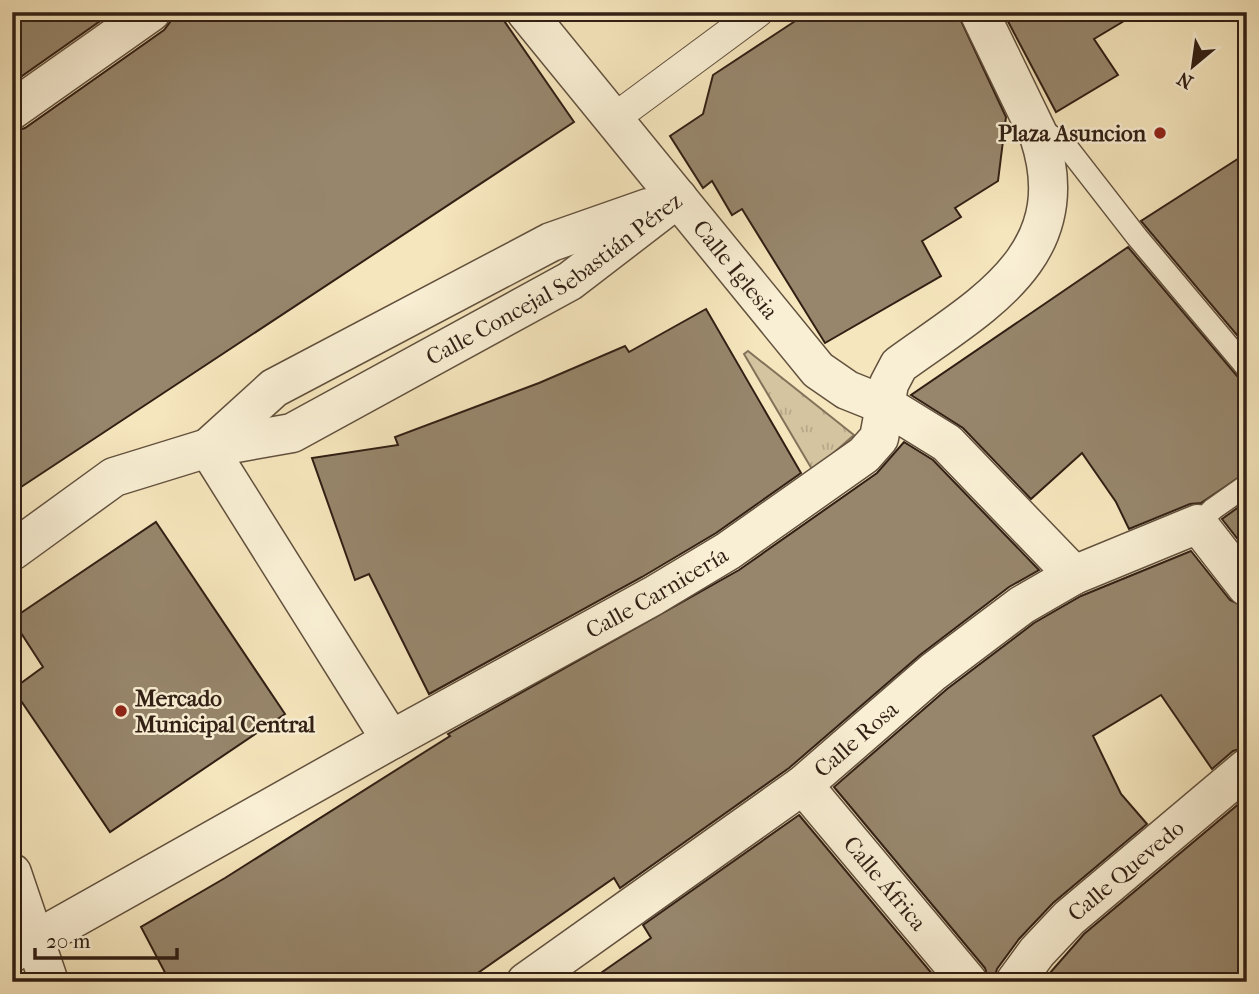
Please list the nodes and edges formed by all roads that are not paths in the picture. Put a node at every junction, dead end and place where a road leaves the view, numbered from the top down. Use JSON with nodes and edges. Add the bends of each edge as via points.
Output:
{"nodes":[{"id":1,"x":151,"y":12,"type":"edge"},
{"id":2,"x":526,"y":12,"type":"edge"},
{"id":3,"x":758,"y":12,"type":"edge"},
{"id":4,"x":979,"y":12,"type":"edge"},
{"id":5,"x":12,"y":110,"type":"edge"},
{"id":6,"x":612,"y":120,"type":"junction"},
{"id":7,"x":1039,"y":136,"type":"junction"},
{"id":8,"x":678,"y":198,"type":"junction"},
{"id":9,"x":1247,"y":368,"type":"edge"},
{"id":10,"x":887,"y":406,"type":"junction"},
{"id":11,"x":208,"y":448,"type":"junction"},
{"id":12,"x":1247,"y":485,"type":"edge"},
{"id":13,"x":1198,"y":524,"type":"junction"},
{"id":14,"x":12,"y":551,"type":"edge"},
{"id":15,"x":1074,"y":575,"type":"junction"},
{"id":16,"x":1247,"y":587,"type":"edge"},
{"id":17,"x":391,"y":740,"type":"junction"},
{"id":18,"x":1247,"y":768,"type":"edge"},
{"id":19,"x":803,"y":785,"type":"junction"},
{"id":20,"x":12,"y":873,"type":"edge"},
{"id":21,"x":23,"y":946,"type":"edge"},
{"id":22,"x":49,"y":982,"type":"edge"},
{"id":23,"x":526,"y":982,"type":"edge"},
{"id":24,"x":968,"y":982,"type":"edge"},
{"id":25,"x":1015,"y":982,"type":"edge"}],
"edges":[{"from":1,"to":5,"type":"street"},
{"from":2,"to":6,"type":"street","name":"Calle Iglesia"},
{"from":3,"to":6,"type":"street"},
{"from":4,"to":7,"type":"street","name":"Calle Carnicería"},
{"from":6,"to":8,"type":"street","name":"Calle Iglesia"},
{"from":7,"to":9,"type":"lane","via":[[1050,135],[1066,147]]},
{"from":7,"to":10,"type":"street","name":"Calle Carnicería","via":[[1047,182],[1045,212],[1029,257],[983,303],[899,365],[889,384]]},
{"from":8,"to":10,"type":"street","name":"Calle Iglesia","via":[[818,370],[847,390]]},
{"from":8,"to":11,"type":"street","name":"Calle Concejal Sebastián Pérez","via":[[551,242],[274,388]]},
{"from":10,"to":15,"type":"street","name":"Calle Iglesia","via":[[962,456]]},
{"from":10,"to":17,"type":"street","name":"Calle Carnicería","via":[[879,438],[864,454],[728,551]]},
{"from":11,"to":14,"type":"street","name":"Calle Concejal Sebastián Pérez","via":[[114,477]]},
{"from":11,"to":17,"type":"street"},
{"from":12,"to":13,"type":"lane"},
{"from":13,"to":15,"type":"street","name":"Calle Rosa"},
{"from":13,"to":16,"type":"street"},
{"from":15,"to":19,"type":"street","name":"Calle Rosa","via":[[974,638]]},
{"from":17,"to":21,"type":"street","name":"Calle Carnicería"},
{"from":18,"to":25,"type":"street","name":"Calle Quevedo","via":[[1069,918]]},
{"from":19,"to":23,"type":"street","name":"Calle Rosa"},
{"from":19,"to":24,"type":"street","name":"Calle África"},
{"from":20,"to":21,"type":"street"},
{"from":21,"to":22,"type":"street"}]}
